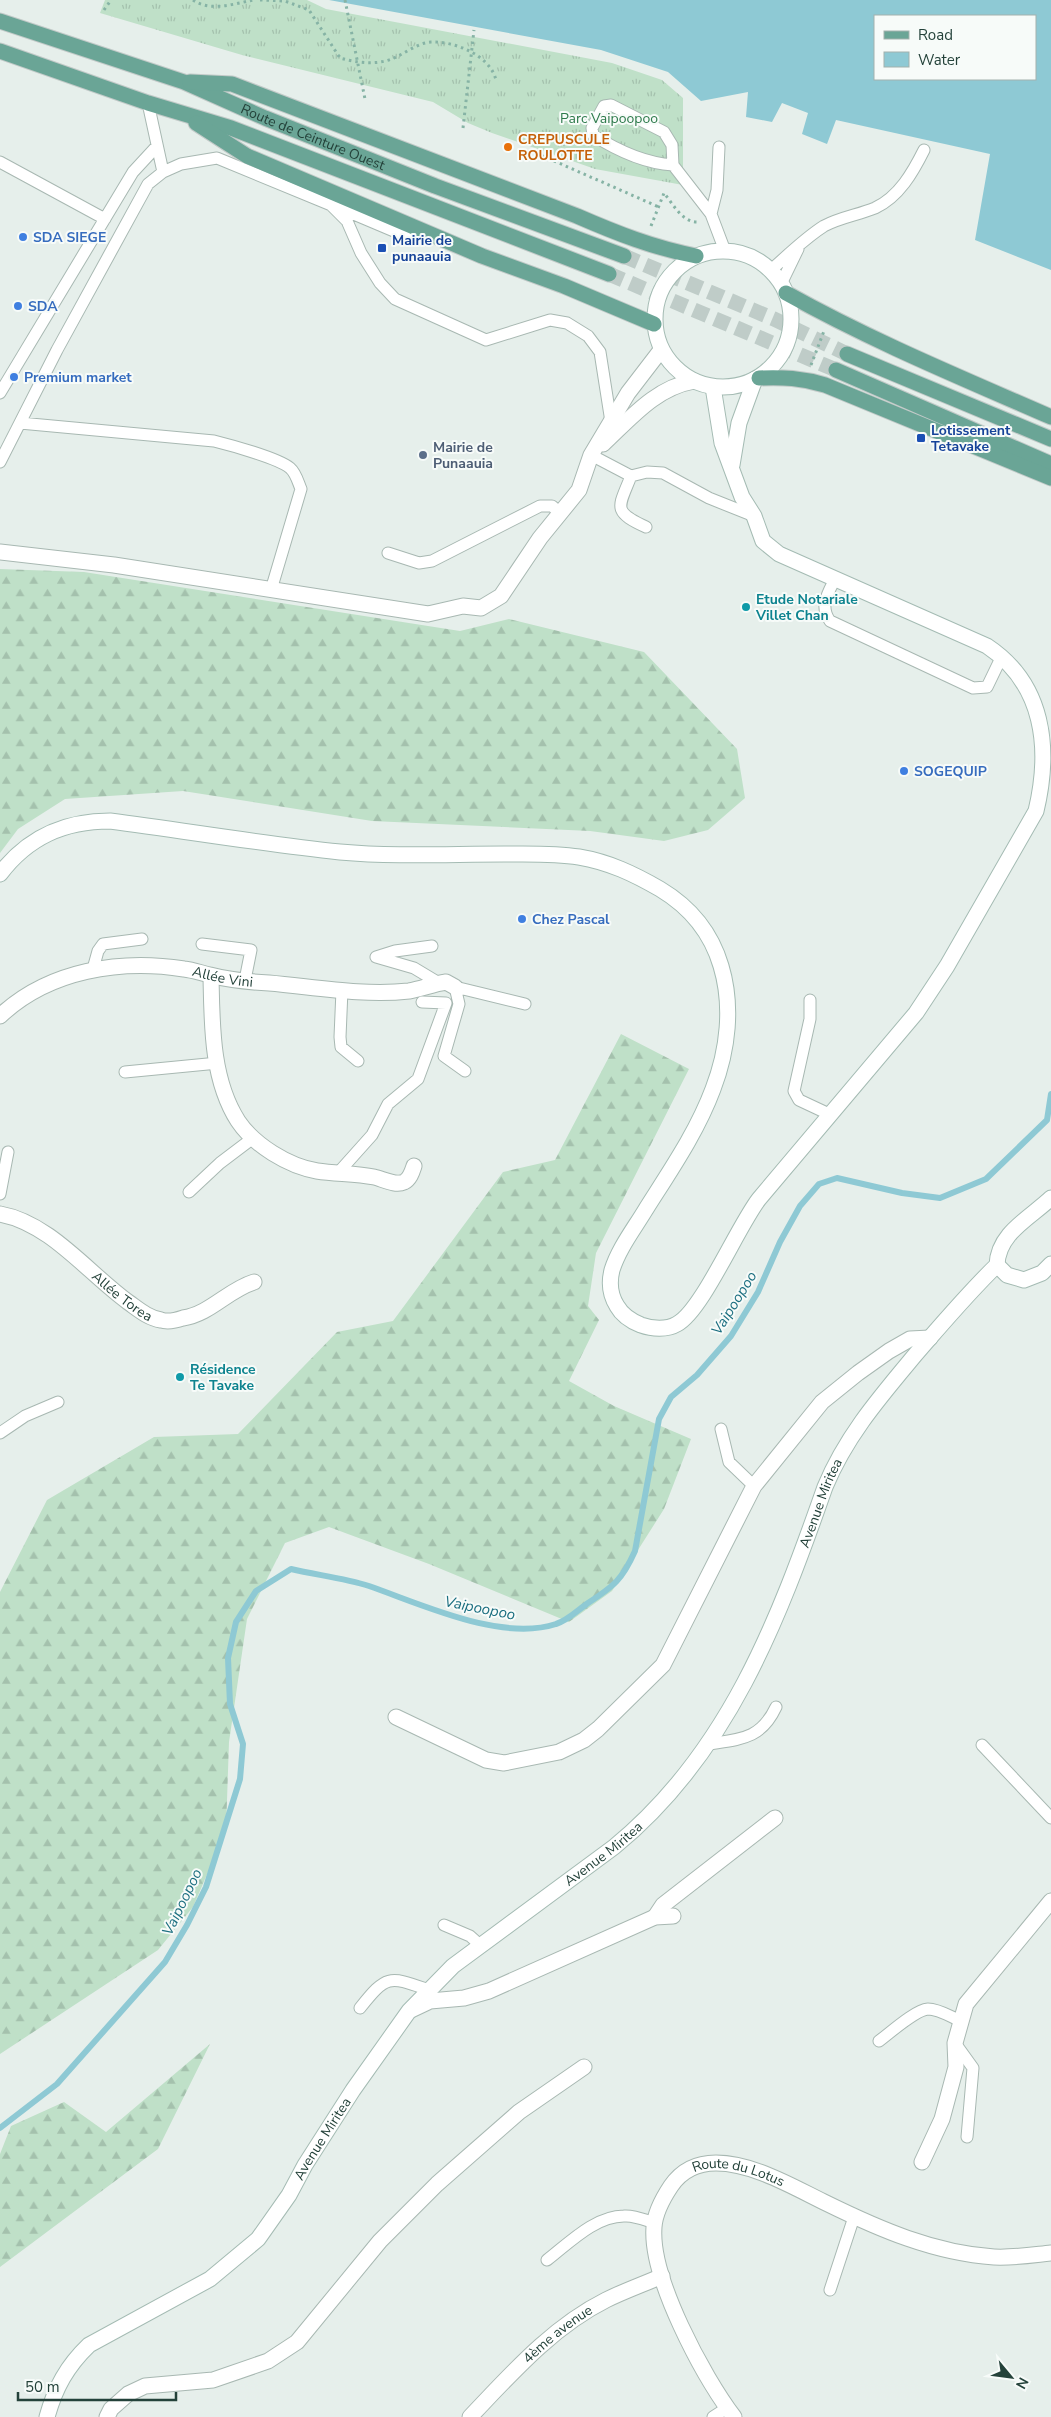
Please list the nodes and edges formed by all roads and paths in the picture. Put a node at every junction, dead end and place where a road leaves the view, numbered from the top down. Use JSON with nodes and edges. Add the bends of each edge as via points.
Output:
{"nodes":[{"id":1,"x":110,"y":0,"type":"edge"},
{"id":2,"x":193,"y":0,"type":"edge"},
{"id":3,"x":253,"y":0,"type":"edge"},
{"id":4,"x":260,"y":0,"type":"edge"},
{"id":5,"x":345,"y":0,"type":"edge"},
{"id":6,"x":104,"y":10,"type":"dead end"},
{"id":7,"x":0,"y":21,"type":"edge"},
{"id":8,"x":474,"y":30,"type":"dead end"},
{"id":9,"x":0,"y":51,"type":"edge"},
{"id":10,"x":472,"y":52,"type":"junction"},
{"id":11,"x":358,"y":63,"type":"junction"},
{"id":12,"x":496,"y":80,"type":"dead end"},
{"id":13,"x":184,"y":82,"type":"junction"},
{"id":14,"x":365,"y":99,"type":"dead end"},
{"id":15,"x":148,"y":103,"type":"junction"},
{"id":16,"x":180,"y":113,"type":"junction"},
{"id":17,"x":463,"y":128,"type":"dead end"},
{"id":18,"x":157,"y":146,"type":"junction"},
{"id":19,"x":718,"y":147,"type":"dead end"},
{"id":20,"x":924,"y":150,"type":"dead end"},
{"id":21,"x":536,"y":153,"type":"dead end"},
{"id":22,"x":0,"y":162,"type":"edge"},
{"id":23,"x":673,"y":165,"type":"junction"},
{"id":24,"x":162,"y":172,"type":"junction"},
{"id":25,"x":664,"y":194,"type":"dead end"},
{"id":26,"x":330,"y":205,"type":"junction"},
{"id":27,"x":659,"y":207,"type":"junction"},
{"id":28,"x":711,"y":214,"type":"junction"},
{"id":29,"x":105,"y":219,"type":"junction"},
{"id":30,"x":433,"y":235,"type":"junction"},
{"id":31,"x":802,"y":242,"type":"junction"},
{"id":32,"x":644,"y":243,"type":"junction"},
{"id":33,"x":725,"y":250,"type":"junction"},
{"id":34,"x":624,"y":256,"type":"tunnel mouth"},
{"id":35,"x":696,"y":256,"type":"junction"},
{"id":36,"x":771,"y":270,"type":"junction"},
{"id":37,"x":609,"y":274,"type":"tunnel mouth"},
{"id":38,"x":784,"y":288,"type":"junction"},
{"id":39,"x":827,"y":316,"type":"junction"},
{"id":40,"x":654,"y":324,"type":"junction"},
{"id":41,"x":661,"y":350,"type":"junction"},
{"id":42,"x":847,"y":354,"type":"tunnel mouth"},
{"id":43,"x":836,"y":370,"type":"tunnel mouth"},
{"id":44,"x":757,"y":378,"type":"junction"},
{"id":45,"x":804,"y":378,"type":"junction"},
{"id":46,"x":694,"y":381,"type":"junction"},
{"id":47,"x":713,"y":387,"type":"junction"},
{"id":48,"x":0,"y":393,"type":"edge"},
{"id":49,"x":1051,"y":417,"type":"edge"},
{"id":50,"x":611,"y":422,"type":"junction"},
{"id":51,"x":20,"y":423,"type":"junction"},
{"id":52,"x":1051,"y":439,"type":"edge"},
{"id":53,"x":591,"y":455,"type":"junction"},
{"id":54,"x":0,"y":462,"type":"edge"},
{"id":55,"x":1051,"y":464,"type":"edge"},
{"id":56,"x":732,"y":465,"type":"junction"},
{"id":57,"x":630,"y":476,"type":"junction"},
{"id":58,"x":1051,"y":478,"type":"edge"},
{"id":59,"x":560,"y":513,"type":"junction"},
{"id":60,"x":754,"y":516,"type":"junction"},
{"id":61,"x":646,"y":527,"type":"dead end"},
{"id":62,"x":0,"y":552,"type":"edge"},
{"id":63,"x":388,"y":553,"type":"dead end"},
{"id":64,"x":836,"y":579,"type":"junction"},
{"id":65,"x":270,"y":590,"type":"junction"},
{"id":66,"x":1002,"y":656,"type":"junction"},
{"id":67,"x":0,"y":874,"type":"edge"},
{"id":68,"x":142,"y":940,"type":"dead end"},
{"id":69,"x":202,"y":944,"type":"dead end"},
{"id":70,"x":432,"y":946,"type":"dead end"},
{"id":71,"x":93,"y":970,"type":"junction"},
{"id":72,"x":211,"y":976,"type":"junction"},
{"id":73,"x":244,"y":980,"type":"junction"},
{"id":74,"x":439,"y":983,"type":"junction"},
{"id":75,"x":455,"y":987,"type":"junction"},
{"id":76,"x":342,"y":990,"type":"junction"},
{"id":77,"x":810,"y":1000,"type":"dead end"},
{"id":78,"x":422,"y":1002,"type":"dead end"},
{"id":79,"x":525,"y":1004,"type":"dead end"},
{"id":80,"x":0,"y":1016,"type":"edge"},
{"id":81,"x":358,"y":1061,"type":"dead end"},
{"id":82,"x":218,"y":1062,"type":"junction"},
{"id":83,"x":465,"y":1071,"type":"dead end"},
{"id":84,"x":125,"y":1072,"type":"dead end"},
{"id":85,"x":830,"y":1115,"type":"junction"},
{"id":86,"x":253,"y":1138,"type":"junction"},
{"id":87,"x":8,"y":1152,"type":"dead end"},
{"id":88,"x":414,"y":1166,"type":"dead end"},
{"id":89,"x":338,"y":1173,"type":"junction"},
{"id":90,"x":189,"y":1192,"type":"dead end"},
{"id":91,"x":0,"y":1194,"type":"edge"},
{"id":92,"x":1051,"y":1198,"type":"edge"},
{"id":93,"x":0,"y":1214,"type":"edge"},
{"id":94,"x":997,"y":1264,"type":"junction"},
{"id":95,"x":1051,"y":1264,"type":"edge"},
{"id":96,"x":254,"y":1282,"type":"dead end"},
{"id":97,"x":930,"y":1338,"type":"junction"},
{"id":98,"x":58,"y":1402,"type":"dead end"},
{"id":99,"x":722,"y":1429,"type":"dead end"},
{"id":100,"x":0,"y":1433,"type":"edge"},
{"id":101,"x":754,"y":1486,"type":"junction"},
{"id":102,"x":776,"y":1708,"type":"dead end"},
{"id":103,"x":396,"y":1717,"type":"dead end"},
{"id":104,"x":709,"y":1744,"type":"junction"},
{"id":105,"x":982,"y":1745,"type":"dead end"},
{"id":106,"x":775,"y":1818,"type":"dead end"},
{"id":107,"x":1051,"y":1818,"type":"edge"},
{"id":108,"x":1051,"y":1901,"type":"edge"},
{"id":109,"x":673,"y":1916,"type":"dead end"},
{"id":110,"x":655,"y":1917,"type":"junction"},
{"id":111,"x":444,"y":1926,"type":"dead end"},
{"id":112,"x":480,"y":1945,"type":"junction"},
{"id":113,"x":429,"y":1990,"type":"junction"},
{"id":114,"x":360,"y":2008,"type":"dead end"},
{"id":115,"x":409,"y":2011,"type":"junction"},
{"id":116,"x":961,"y":2021,"type":"junction"},
{"id":117,"x":879,"y":2041,"type":"dead end"},
{"id":118,"x":955,"y":2043,"type":"junction"},
{"id":119,"x":584,"y":2066,"type":"dead end"},
{"id":120,"x":967,"y":2137,"type":"dead end"},
{"id":121,"x":922,"y":2162,"type":"dead end"},
{"id":122,"x":854,"y":2216,"type":"junction"},
{"id":123,"x":655,"y":2223,"type":"junction"},
{"id":124,"x":1051,"y":2253,"type":"edge"},
{"id":125,"x":547,"y":2260,"type":"dead end"},
{"id":126,"x":662,"y":2276,"type":"junction"},
{"id":127,"x":830,"y":2290,"type":"dead end"},
{"id":128,"x":730,"y":2412,"type":"edge"},
{"id":129,"x":47,"y":2417,"type":"edge"},
{"id":130,"x":107,"y":2417,"type":"edge"},
{"id":131,"x":470,"y":2417,"type":"edge"},
{"id":132,"x":713,"y":2417,"type":"edge"}],
"edges":[{"from":1,"to":6,"type":"path"},
{"from":2,"to":3,"type":"path","via":[[200,6],[224,6]]},
{"from":4,"to":11,"type":"path","via":[[286,1],[309,10],[340,58]]},
{"from":5,"to":11,"type":"path"},
{"from":7,"to":13,"type":"main road","name":"Route de Ceinture Ouest"},
{"from":8,"to":10,"type":"path"},
{"from":9,"to":15,"type":"main road","name":"Route de Ceinture Ouest"},
{"from":10,"to":11,"type":"path","via":[[431,42],[393,59]]},
{"from":10,"to":12,"type":"path","via":[[484,61]]},
{"from":10,"to":17,"type":"path"},
{"from":11,"to":14,"type":"path"},
{"from":13,"to":32,"type":"main road","via":[[232,84]]},
{"from":13,"to":34,"type":"main road","name":"Route de Ceinture Ouest","via":[[444,189]]},
{"from":15,"to":16,"type":"main road","name":"Route de Ceinture Ouest"},
{"from":15,"to":18,"type":"lane"},
{"from":16,"to":30,"type":"main road","via":[[247,156]]},
{"from":16,"to":37,"type":"main road","name":"Route de Ceinture Ouest","via":[[231,128]]},
{"from":18,"to":24,"type":"lane"},
{"from":18,"to":29,"type":"lane","via":[[133,172]]},
{"from":19,"to":28,"type":"lane","via":[[717,190]]},
{"from":20,"to":31,"type":"lane","via":[[911,175],[891,197],[876,208],[840,218]]},
{"from":21,"to":27,"type":"path"},
{"from":22,"to":29,"type":"lane"},
{"from":23,"to":23,"type":"lane","via":[[672,145],[664,132],[611,105],[604,106],[592,128],[594,135],[643,160]]},
{"from":23,"to":28,"type":"lane"},
{"from":24,"to":26,"type":"lane","via":[[181,164],[217,158]]},
{"from":24,"to":51,"type":"lane","via":[[148,184]]},
{"from":25,"to":27,"type":"path"},
{"from":26,"to":30,"type":"lane","via":[[408,237]]},
{"from":26,"to":50,"type":"lane","via":[[347,221],[361,253],[394,299],[486,340],[550,320],[567,323],[588,336],[600,352]]},
{"from":27,"to":32,"type":"path"},
{"from":28,"to":33,"type":"lane"},
{"from":29,"to":48,"type":"lane"},
{"from":30,"to":40,"type":"main road"},
{"from":31,"to":36,"type":"lane"},
{"from":31,"to":38,"type":"lane"},
{"from":32,"to":35,"type":"main road"},
{"from":33,"to":35,"type":"street"},
{"from":33,"to":36,"type":"street","via":[[749,255]]},
{"from":35,"to":40,"type":"street","via":[[678,267],[664,283],[656,303]]},
{"from":36,"to":38,"type":"street"},
{"from":38,"to":39,"type":"main road"},
{"from":38,"to":44,"type":"street","via":[[791,312],[790,331],[784,349],[773,365]]},
{"from":39,"to":45,"type":"path","via":[[818,350]]},
{"from":39,"to":49,"type":"main road","via":[[922,362]]},
{"from":40,"to":41,"type":"street"},
{"from":41,"to":46,"type":"street","via":[[677,371]]},
{"from":41,"to":50,"type":"street","via":[[646,367]]},
{"from":42,"to":52,"type":"main road"},
{"from":43,"to":55,"type":"main road"},
{"from":44,"to":45,"type":"main road"},
{"from":44,"to":47,"type":"street","via":[[741,385]]},
{"from":44,"to":56,"type":"street","via":[[739,423]]},
{"from":45,"to":58,"type":"main road"},
{"from":46,"to":47,"type":"street"},
{"from":46,"to":53,"type":"street","via":[[677,384],[659,393]]},
{"from":47,"to":56,"type":"street","via":[[722,443]]},
{"from":50,"to":53,"type":"street"},
{"from":51,"to":54,"type":"lane"},
{"from":51,"to":65,"type":"lane","via":[[214,441],[289,468],[301,489],[300,500]]},
{"from":53,"to":57,"type":"lane"},
{"from":53,"to":59,"type":"street","via":[[579,490]]},
{"from":56,"to":60,"type":"street","via":[[742,497]]},
{"from":57,"to":60,"type":"lane","via":[[663,473],[709,498]]},
{"from":57,"to":61,"type":"lane","via":[[619,506],[621,512]]},
{"from":59,"to":63,"type":"lane","via":[[552,506],[540,506],[432,561],[419,564]]},
{"from":59,"to":65,"type":"street","via":[[502,596],[481,608],[463,606],[428,614]]},
{"from":60,"to":64,"type":"street","via":[[763,541],[779,554]]},
{"from":62,"to":65,"type":"street","via":[[114,565]]},
{"from":64,"to":66,"type":"street","via":[[987,646]]},
{"from":64,"to":66,"type":"lane","via":[[825,603],[824,613],[830,621],[974,688],[987,687]]},
{"from":66,"to":85,"type":"street","via":[[1026,683],[1043,715],[1050,745],[1049,772],[1043,796],[932,990],[894,1041]]},
{"from":67,"to":85,"type":"street","via":[[41,836],[69,825],[110,821],[342,852],[578,857],[623,870],[671,896],[688,910],[712,942],[725,983],[727,1036],[720,1068],[702,1115],[612,1269],[610,1282],[614,1302],[633,1322],[647,1327],[662,1329],[677,1324],[692,1311],[747,1214]]},
{"from":68,"to":71,"type":"lane","via":[[103,944]]},
{"from":69,"to":73,"type":"lane","via":[[251,950]]},
{"from":70,"to":74,"type":"lane","via":[[376,957],[414,968]]},
{"from":71,"to":72,"type":"street","name":"Allée Vini","via":[[160,966]]},
{"from":71,"to":80,"type":"street","name":"Allée Vini","via":[[43,987]]},
{"from":72,"to":73,"type":"street","name":"Allée Vini"},
{"from":72,"to":82,"type":"street"},
{"from":73,"to":76,"type":"street","name":"Allée Vini"},
{"from":74,"to":75,"type":"street","name":"Allée Vini","via":[[446,982]]},
{"from":74,"to":76,"type":"street","name":"Allée Vini","via":[[403,991]]},
{"from":75,"to":79,"type":"lane"},
{"from":75,"to":83,"type":"lane","via":[[459,1004],[444,1056]]},
{"from":76,"to":81,"type":"lane","via":[[341,1047]]},
{"from":77,"to":85,"type":"lane","via":[[810,1019],[794,1091],[799,1100]]},
{"from":78,"to":89,"type":"lane","via":[[446,1002],[418,1079],[388,1104],[372,1135]]},
{"from":82,"to":84,"type":"lane"},
{"from":82,"to":86,"type":"street","via":[[230,1105],[238,1121]]},
{"from":86,"to":89,"type":"street","via":[[283,1158],[316,1171]]},
{"from":86,"to":90,"type":"lane"},
{"from":87,"to":91,"type":"lane"},
{"from":88,"to":89,"type":"street","via":[[404,1182],[395,1183]]},
{"from":92,"to":94,"type":"street","name":"Avenue Miritea","via":[[1006,1238],[999,1249]]},
{"from":93,"to":96,"type":"street","name":"Allée Torea","via":[[15,1217],[44,1234],[114,1292],[149,1317],[163,1321],[201,1313],[240,1286]]},
{"from":94,"to":95,"type":"street","via":[[1007,1275],[1024,1280],[1042,1273]]},
{"from":94,"to":97,"type":"street","name":"Avenue Miritea"},
{"from":97,"to":101,"type":"street","via":[[910,1339],[890,1350],[822,1402]]},
{"from":97,"to":104,"type":"street","name":"Avenue Miritea","via":[[867,1413],[842,1449],[760,1655]]},
{"from":98,"to":100,"type":"lane","via":[[25,1416]]},
{"from":99,"to":101,"type":"lane","via":[[729,1462]]},
{"from":101,"to":103,"type":"street","via":[[663,1665],[584,1740],[550,1754],[495,1762]]},
{"from":102,"to":104,"type":"lane","via":[[770,1721],[758,1732],[743,1739]]},
{"from":104,"to":112,"type":"street","name":"Avenue Miritea","via":[[633,1831]]},
{"from":105,"to":107,"type":"lane"},
{"from":106,"to":110,"type":"street","via":[[663,1905]]},
{"from":108,"to":116,"type":"street","via":[[978,1987],[966,2004]]},
{"from":109,"to":110,"type":"street"},
{"from":110,"to":115,"type":"street","via":[[488,1991],[464,1998],[430,2001]]},
{"from":111,"to":112,"type":"lane","via":[[470,1936]]},
{"from":112,"to":113,"type":"street","name":"Avenue Miritea"},
{"from":113,"to":114,"type":"lane","via":[[397,1979],[378,1986]]},
{"from":113,"to":115,"type":"street","name":"Avenue Miritea"},
{"from":115,"to":129,"type":"street","name":"Avenue Miritea","via":[[353,2090],[258,2239],[210,2279],[89,2345],[63,2375]]},
{"from":116,"to":117,"type":"lane","via":[[928,2009]]},
{"from":116,"to":118,"type":"street"},
{"from":118,"to":120,"type":"lane","via":[[973,2068]]},
{"from":118,"to":121,"type":"street","via":[[956,2066],[942,2119]]},
{"from":119,"to":130,"type":"street","via":[[518,2112],[437,2184],[380,2241],[297,2342],[268,2361],[213,2380],[145,2386],[128,2394]]},
{"from":122,"to":123,"type":"street","name":"Route du Lotus","via":[[759,2172],[717,2163],[700,2164],[680,2176],[665,2195]]},
{"from":122,"to":124,"type":"street","name":"Route du Lotus","via":[[926,2246],[995,2257]]},
{"from":122,"to":127,"type":"lane"},
{"from":123,"to":125,"type":"lane","via":[[626,2216],[610,2217]]},
{"from":123,"to":126,"type":"street","name":"Route du Lotus","via":[[654,2243]]},
{"from":126,"to":128,"type":"street","name":"Route du Lotus","via":[[707,2377]]},
{"from":126,"to":131,"type":"street","name":"4ème avenue","via":[[605,2300],[566,2325],[520,2364]]},
{"from":128,"to":132,"type":"lane"}]}
